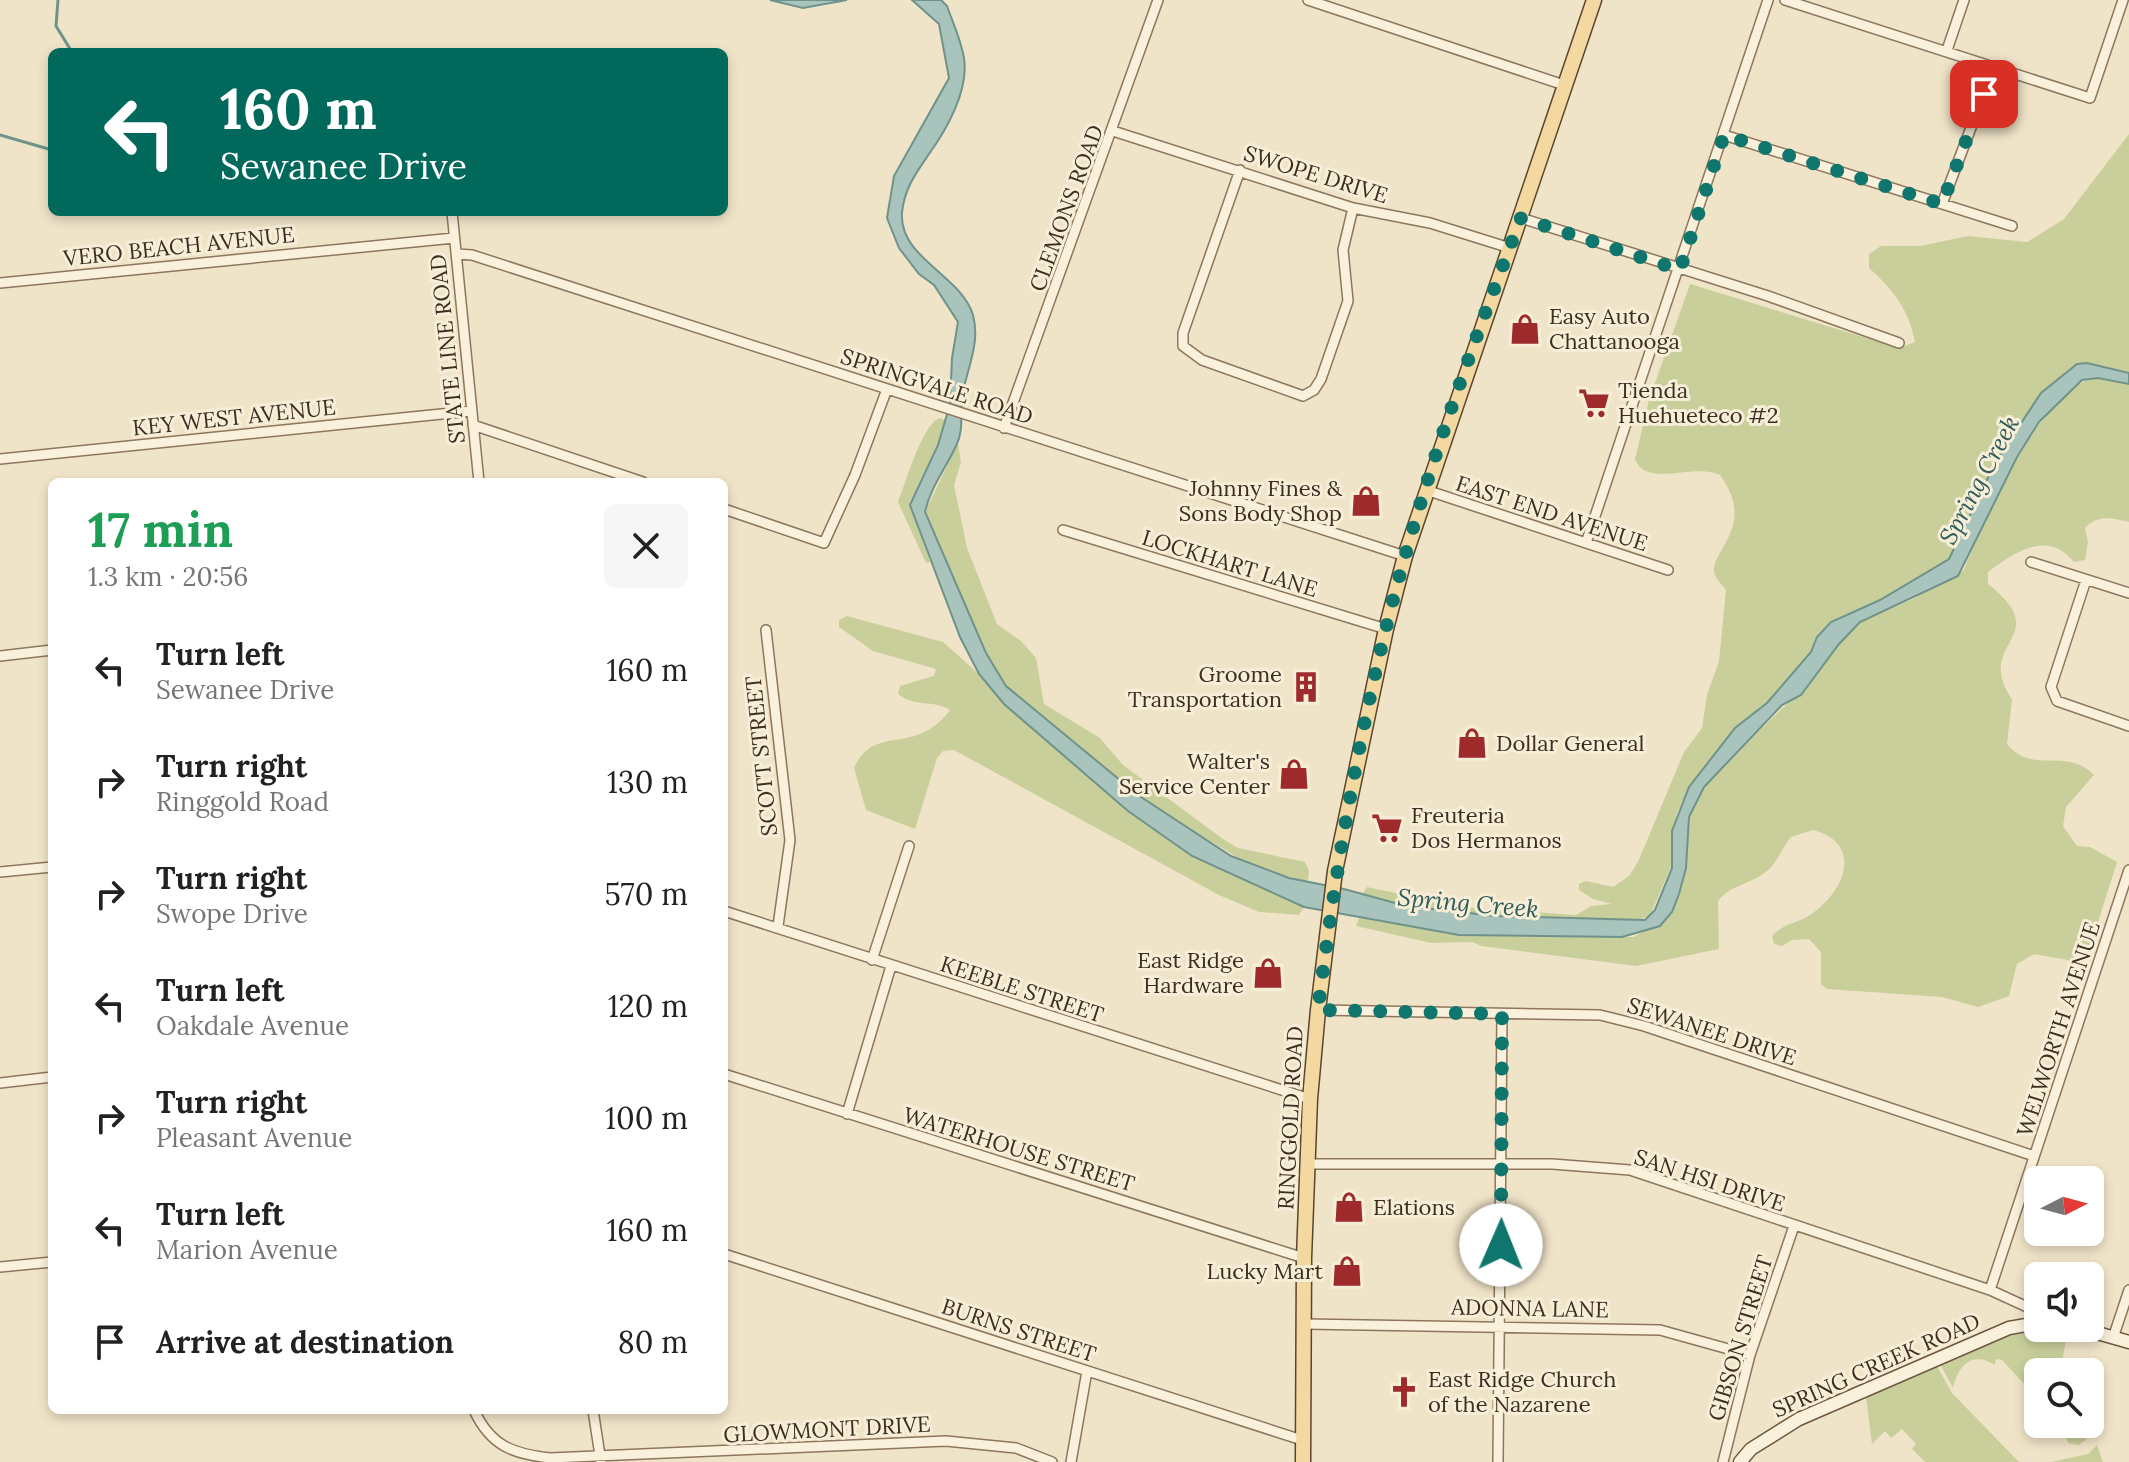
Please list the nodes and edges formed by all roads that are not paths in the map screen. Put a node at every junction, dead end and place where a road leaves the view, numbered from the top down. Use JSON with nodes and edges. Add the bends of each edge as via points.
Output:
{"nodes":[{"id":1,"x":1158,"y":0,"type":"edge"},
{"id":2,"x":1308,"y":0,"type":"edge"},
{"id":3,"x":1594,"y":0,"type":"edge"},
{"id":4,"x":1768,"y":0,"type":"edge"},
{"id":5,"x":1964,"y":0,"type":"edge"},
{"id":6,"x":2123,"y":0,"type":"edge"},
{"id":7,"x":1791,"y":1,"type":"edge"},
{"id":8,"x":1947,"y":50,"type":"junction"},
{"id":9,"x":1994,"y":67,"type":"junction"},
{"id":10,"x":1564,"y":85,"type":"junction"},
{"id":11,"x":1113,"y":131,"type":"junction"},
{"id":12,"x":1724,"y":135,"type":"junction"},
{"id":13,"x":1240,"y":170,"type":"junction"},
{"id":14,"x":1942,"y":204,"type":"junction"},
{"id":15,"x":1353,"y":208,"type":"junction"},
{"id":16,"x":452,"y":216,"type":"edge"},
{"id":17,"x":1521,"y":218,"type":"junction"},
{"id":18,"x":2012,"y":226,"type":"dead end"},
{"id":19,"x":454,"y":238,"type":"junction"},
{"id":20,"x":1510,"y":248,"type":"junction"},
{"id":21,"x":457,"y":254,"type":"junction"},
{"id":22,"x":1680,"y":270,"type":"junction"},
{"id":23,"x":0,"y":283,"type":"edge"},
{"id":24,"x":1899,"y":343,"type":"dead end"},
{"id":25,"x":887,"y":389,"type":"junction"},
{"id":26,"x":471,"y":411,"type":"junction"},
{"id":27,"x":473,"y":425,"type":"junction"},
{"id":28,"x":1004,"y":428,"type":"junction"},
{"id":29,"x":0,"y":459,"type":"edge"},
{"id":30,"x":479,"y":478,"type":"edge"},
{"id":31,"x":631,"y":478,"type":"edge"},
{"id":32,"x":1426,"y":490,"type":"junction"},
{"id":33,"x":728,"y":510,"type":"edge"},
{"id":34,"x":1063,"y":530,"type":"dead end"},
{"id":35,"x":1586,"y":543,"type":"junction"},
{"id":36,"x":1405,"y":556,"type":"junction"},
{"id":37,"x":2031,"y":562,"type":"dead end"},
{"id":38,"x":1668,"y":570,"type":"dead end"},
{"id":39,"x":2086,"y":580,"type":"junction"},
{"id":40,"x":2129,"y":593,"type":"edge"},
{"id":41,"x":1386,"y":629,"type":"junction"},
{"id":42,"x":766,"y":630,"type":"dead end"},
{"id":43,"x":48,"y":650,"type":"edge"},
{"id":44,"x":0,"y":656,"type":"edge"},
{"id":45,"x":2129,"y":726,"type":"edge"},
{"id":46,"x":909,"y":846,"type":"dead end"},
{"id":47,"x":48,"y":867,"type":"edge"},
{"id":48,"x":2129,"y":870,"type":"edge"},
{"id":49,"x":0,"y":872,"type":"edge"},
{"id":50,"x":728,"y":912,"type":"edge"},
{"id":51,"x":778,"y":926,"type":"junction"},
{"id":52,"x":872,"y":960,"type":"junction"},
{"id":53,"x":891,"y":966,"type":"junction"},
{"id":54,"x":1318,"y":1010,"type":"junction"},
{"id":55,"x":1502,"y":1014,"type":"junction"},
{"id":56,"x":728,"y":1075,"type":"edge"},
{"id":57,"x":48,"y":1077,"type":"edge"},
{"id":58,"x":0,"y":1083,"type":"edge"},
{"id":59,"x":1310,"y":1099,"type":"junction"},
{"id":60,"x":847,"y":1114,"type":"junction"},
{"id":61,"x":2034,"y":1156,"type":"junction"},
{"id":62,"x":1308,"y":1164,"type":"junction"},
{"id":63,"x":1502,"y":1164,"type":"junction"},
{"id":64,"x":1794,"y":1226,"type":"junction"},
{"id":65,"x":728,"y":1255,"type":"edge"},
{"id":66,"x":1304,"y":1258,"type":"junction"},
{"id":67,"x":48,"y":1262,"type":"edge"},
{"id":68,"x":0,"y":1267,"type":"edge"},
{"id":69,"x":1990,"y":1290,"type":"junction"},
{"id":70,"x":2129,"y":1290,"type":"edge"},
{"id":71,"x":2024,"y":1306,"type":"edge"},
{"id":72,"x":1305,"y":1324,"type":"junction"},
{"id":73,"x":1500,"y":1325,"type":"junction"},
{"id":74,"x":2024,"y":1325,"type":"edge"},
{"id":75,"x":2104,"y":1335,"type":"edge"},
{"id":76,"x":2113,"y":1338,"type":"junction"},
{"id":77,"x":2129,"y":1342,"type":"edge"},
{"id":78,"x":1750,"y":1355,"type":"junction"},
{"id":79,"x":1087,"y":1371,"type":"junction"},
{"id":80,"x":476,"y":1414,"type":"edge"},
{"id":81,"x":594,"y":1414,"type":"edge"},
{"id":82,"x":1302,"y":1440,"type":"junction"},
{"id":83,"x":601,"y":1460,"type":"edge"},
{"id":84,"x":1052,"y":1462,"type":"edge"},
{"id":85,"x":1071,"y":1462,"type":"edge"},
{"id":86,"x":1303,"y":1462,"type":"edge"},
{"id":87,"x":1498,"y":1462,"type":"edge"},
{"id":88,"x":1723,"y":1462,"type":"edge"},
{"id":89,"x":1740,"y":1462,"type":"edge"}],
"edges":[{"from":1,"to":11,"type":"street","name":"CLEMONS ROAD"},
{"from":2,"to":10,"type":"street"},
{"from":3,"to":10,"type":"main road","name":"RINGGOLD ROAD"},
{"from":4,"to":12,"type":"street"},
{"from":5,"to":8,"type":"street"},
{"from":6,"to":9,"type":"street","via":[[2090,98]]},
{"from":7,"to":8,"type":"street"},
{"from":8,"to":9,"type":"street"},
{"from":9,"to":14,"type":"street"},
{"from":10,"to":17,"type":"main road","name":"RINGGOLD ROAD"},
{"from":11,"to":13,"type":"street","name":"SWOPE DRIVE"},
{"from":11,"to":28,"type":"street","name":"CLEMONS ROAD"},
{"from":12,"to":14,"type":"street"},
{"from":12,"to":22,"type":"street"},
{"from":13,"to":15,"type":"street","name":"SWOPE DRIVE"},
{"from":13,"to":15,"type":"street","via":[[1183,333],[1183,346],[1202,360],[1303,396],[1321,379],[1348,301],[1343,250]]},
{"from":14,"to":18,"type":"street"},
{"from":15,"to":20,"type":"street","name":"SWOPE DRIVE","via":[[1430,223]]},
{"from":16,"to":19,"type":"street","name":"STATE LINE ROAD"},
{"from":17,"to":20,"type":"main road","name":"RINGGOLD ROAD"},
{"from":17,"to":22,"type":"street"},
{"from":19,"to":21,"type":"street","name":"STATE LINE ROAD"},
{"from":19,"to":23,"type":"street","name":"VERO BEACH AVENUE"},
{"from":20,"to":32,"type":"main road","name":"RINGGOLD ROAD"},
{"from":21,"to":25,"type":"street","name":"SPRINGVALE ROAD"},
{"from":21,"to":26,"type":"street","name":"STATE LINE ROAD"},
{"from":22,"to":24,"type":"street"},
{"from":22,"to":35,"type":"street"},
{"from":25,"to":28,"type":"street","name":"SPRINGVALE ROAD"},
{"from":25,"to":33,"type":"street","via":[[824,543]]},
{"from":26,"to":27,"type":"street","name":"STATE LINE ROAD"},
{"from":26,"to":29,"type":"street","name":"KEY WEST AVENUE"},
{"from":27,"to":30,"type":"street","name":"STATE LINE ROAD"},
{"from":27,"to":31,"type":"street"},
{"from":28,"to":36,"type":"street","name":"SPRINGVALE ROAD"},
{"from":32,"to":35,"type":"street","name":"EAST END AVENUE"},
{"from":32,"to":36,"type":"main road","name":"RINGGOLD ROAD"},
{"from":34,"to":41,"type":"street","name":"LOCKHART LANE"},
{"from":35,"to":38,"type":"street","name":"EAST END AVENUE"},
{"from":36,"to":41,"type":"main road","name":"RINGGOLD ROAD"},
{"from":37,"to":39,"type":"street"},
{"from":39,"to":40,"type":"street"},
{"from":39,"to":45,"type":"street","via":[[2051,687],[2057,701]]},
{"from":41,"to":54,"type":"main road","name":"RINGGOLD ROAD","via":[[1335,871]]},
{"from":42,"to":51,"type":"street","name":"SCOTT STREET","via":[[790,840]]},
{"from":43,"to":44,"type":"street"},
{"from":46,"to":52,"type":"street"},
{"from":47,"to":49,"type":"street"},
{"from":48,"to":61,"type":"street","name":"WELWORTH AVENUE"},
{"from":50,"to":51,"type":"street","name":"KEEBLE STREET"},
{"from":51,"to":52,"type":"street","name":"KEEBLE STREET"},
{"from":52,"to":53,"type":"street","name":"KEEBLE STREET"},
{"from":53,"to":59,"type":"street","name":"KEEBLE STREET"},
{"from":53,"to":60,"type":"street"},
{"from":54,"to":55,"type":"street","name":"SEWANEE DRIVE"},
{"from":54,"to":59,"type":"main road","name":"RINGGOLD ROAD"},
{"from":55,"to":61,"type":"street","name":"SEWANEE DRIVE","via":[[1600,1015],[1644,1026]]},
{"from":55,"to":63,"type":"street"},
{"from":56,"to":60,"type":"street","name":"WATERHOUSE STREET"},
{"from":57,"to":58,"type":"street"},
{"from":59,"to":62,"type":"main road","name":"RINGGOLD ROAD"},
{"from":60,"to":66,"type":"street","name":"WATERHOUSE STREET"},
{"from":61,"to":69,"type":"street","name":"WELWORTH AVENUE"},
{"from":62,"to":63,"type":"street","name":"SAN HSI DRIVE"},
{"from":62,"to":66,"type":"main road","name":"RINGGOLD ROAD"},
{"from":63,"to":64,"type":"street","name":"SAN HSI DRIVE","via":[[1630,1170]]},
{"from":63,"to":73,"type":"street"},
{"from":64,"to":69,"type":"street","name":"SAN HSI DRIVE"},
{"from":64,"to":78,"type":"street","name":"GIBSON STREET"},
{"from":65,"to":79,"type":"street","name":"BURNS STREET"},
{"from":66,"to":72,"type":"main road","name":"RINGGOLD ROAD"},
{"from":67,"to":68,"type":"street"},
{"from":69,"to":71,"type":"street","name":"SAN HSI DRIVE"},
{"from":70,"to":76,"type":"street"},
{"from":72,"to":73,"type":"street","name":"ADONNA LANE"},
{"from":72,"to":82,"type":"main road","name":"RINGGOLD ROAD"},
{"from":73,"to":78,"type":"street","name":"ADONNA LANE","via":[[1660,1330]]},
{"from":73,"to":87,"type":"street"},
{"from":74,"to":89,"type":"street","name":"SPRING CREEK ROAD","via":[[1799,1419],[1751,1449]]},
{"from":75,"to":76,"type":"street"},
{"from":76,"to":77,"type":"street"},
{"from":78,"to":88,"type":"street","name":"GIBSON STREET"},
{"from":79,"to":82,"type":"street","name":"BURNS STREET"},
{"from":79,"to":85,"type":"street"},
{"from":80,"to":83,"type":"street","name":"GLOWMONT DRIVE","via":[[484,1433],[525,1455]]},
{"from":81,"to":83,"type":"street"},
{"from":82,"to":86,"type":"main road","name":"RINGGOLD ROAD"},
{"from":83,"to":84,"type":"street","name":"GLOWMONT DRIVE","via":[[946,1441],[1016,1448]]}]}
